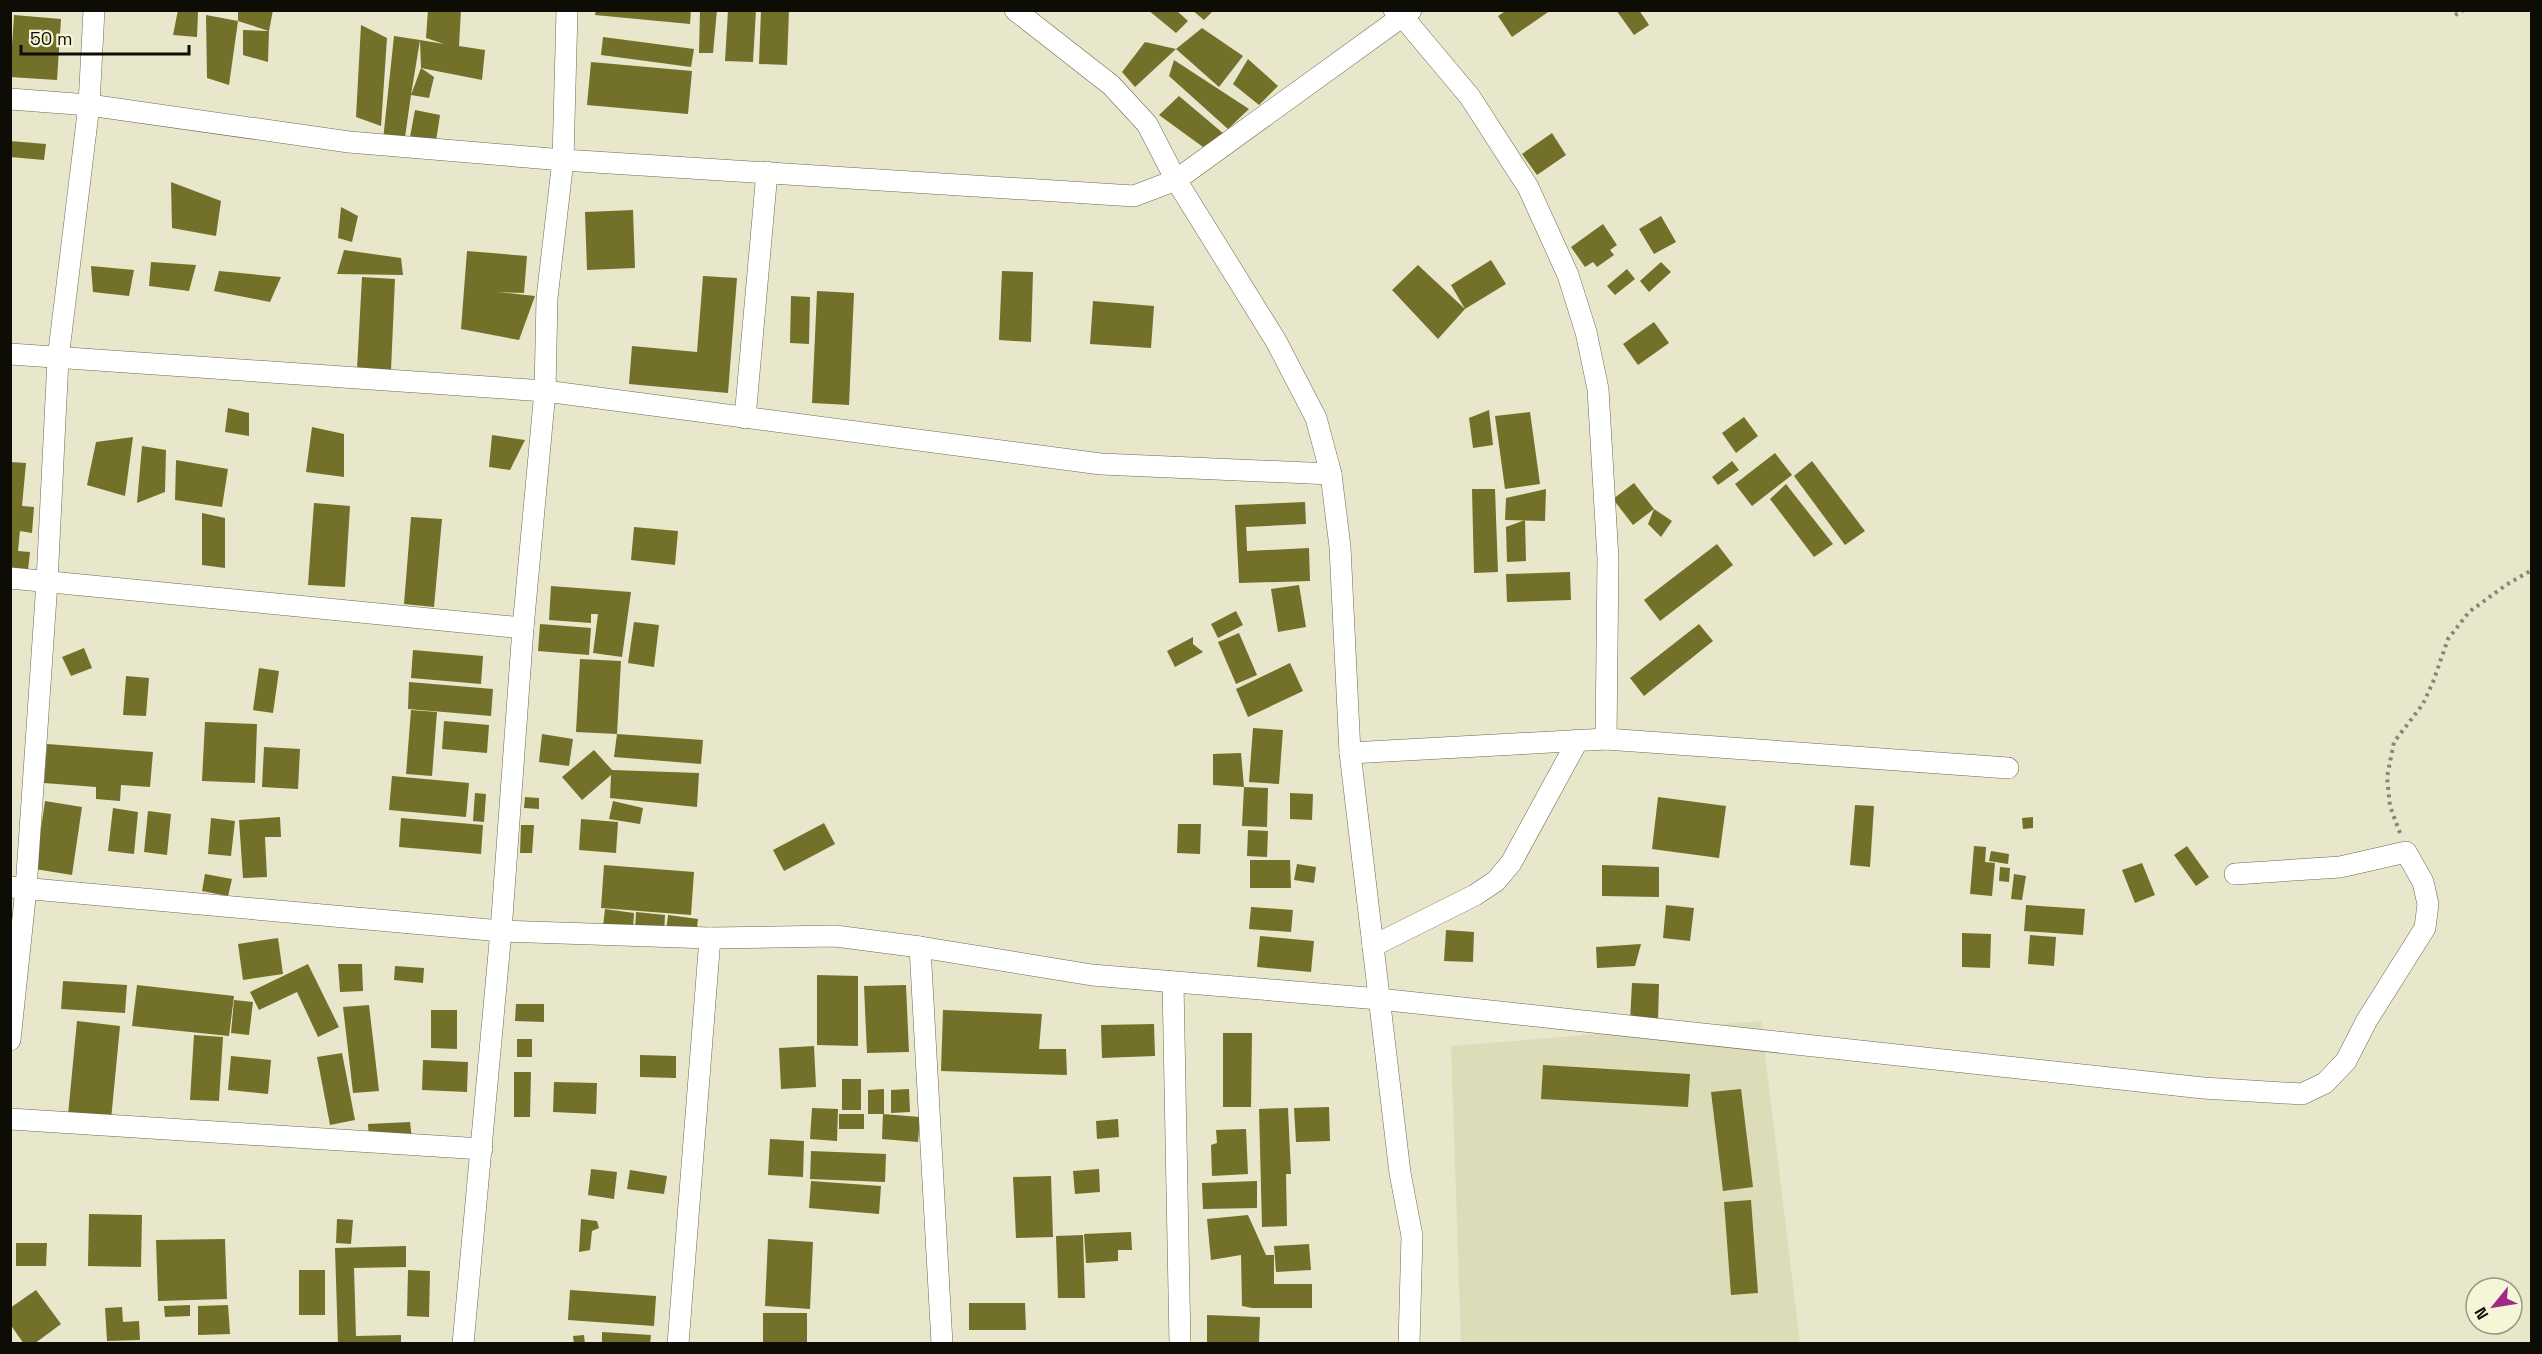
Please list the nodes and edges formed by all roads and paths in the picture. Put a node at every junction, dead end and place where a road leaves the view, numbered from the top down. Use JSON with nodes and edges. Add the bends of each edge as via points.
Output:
{"nodes":[{"id":1,"x":94,"y":10,"type":"edge"},
{"id":2,"x":567,"y":10,"type":"edge"},
{"id":3,"x":1015,"y":10,"type":"edge"},
{"id":4,"x":2464,"y":10,"type":"edge"},
{"id":5,"x":1403,"y":13,"type":"edge"},
{"id":6,"x":2455,"y":15,"type":"dead end"},
{"id":7,"x":10,"y":99,"type":"edge"},
{"id":8,"x":88,"y":105,"type":"junction"},
{"id":9,"x":563,"y":160,"type":"junction"},
{"id":10,"x":767,"y":172,"type":"junction"},
{"id":11,"x":1176,"y":180,"type":"junction"},
{"id":12,"x":10,"y":354,"type":"edge"},
{"id":13,"x":58,"y":358,"type":"junction"},
{"id":14,"x":545,"y":391,"type":"junction"},
{"id":15,"x":745,"y":418,"type":"junction"},
{"id":16,"x":1331,"y":474,"type":"junction"},
{"id":17,"x":2532,"y":570,"type":"edge"},
{"id":18,"x":10,"y":578,"type":"edge"},
{"id":19,"x":47,"y":582,"type":"junction"},
{"id":20,"x":523,"y":628,"type":"junction"},
{"id":21,"x":1606,"y":739,"type":"junction"},
{"id":22,"x":1578,"y":740,"type":"junction"},
{"id":23,"x":1350,"y":753,"type":"junction"},
{"id":24,"x":2008,"y":768,"type":"dead end"},
{"id":25,"x":2406,"y":852,"type":"junction"},
{"id":26,"x":2235,"y":874,"type":"dead end"},
{"id":27,"x":18,"y":888,"type":"edge"},
{"id":28,"x":501,"y":931,"type":"junction"},
{"id":29,"x":710,"y":938,"type":"junction"},
{"id":30,"x":1373,"y":946,"type":"junction"},
{"id":31,"x":920,"y":947,"type":"junction"},
{"id":32,"x":1173,"y":983,"type":"junction"},
{"id":33,"x":1379,"y":999,"type":"junction"},
{"id":34,"x":10,"y":1040,"type":"edge"},
{"id":35,"x":10,"y":1119,"type":"edge"},
{"id":36,"x":482,"y":1149,"type":"junction"},
{"id":37,"x":463,"y":1344,"type":"edge"},
{"id":38,"x":678,"y":1344,"type":"edge"},
{"id":39,"x":942,"y":1344,"type":"edge"},
{"id":40,"x":1180,"y":1344,"type":"edge"},
{"id":41,"x":1409,"y":1344,"type":"edge"}],
"edges":[{"from":1,"to":8,"type":"street"},
{"from":2,"to":9,"type":"street"},
{"from":3,"to":11,"type":"street","via":[[1124,98],[1147,124]]},
{"from":4,"to":6,"type":"path"},
{"from":5,"to":11,"type":"street"},
{"from":5,"to":21,"type":"street","via":[[1470,97],[1528,187],[1568,275],[1586,332],[1598,389],[1608,559]]},
{"from":7,"to":8,"type":"street"},
{"from":8,"to":9,"type":"street","via":[[349,142]]},
{"from":8,"to":13,"type":"street"},
{"from":9,"to":10,"type":"street"},
{"from":9,"to":14,"type":"street","via":[[547,298]]},
{"from":10,"to":11,"type":"street","via":[[1134,196]]},
{"from":10,"to":15,"type":"street"},
{"from":11,"to":16,"type":"street","via":[[1276,341],[1316,418]]},
{"from":12,"to":13,"type":"street"},
{"from":13,"to":14,"type":"street"},
{"from":13,"to":19,"type":"street"},
{"from":14,"to":15,"type":"street"},
{"from":14,"to":20,"type":"street"},
{"from":15,"to":16,"type":"street","via":[[1101,464]]},
{"from":16,"to":23,"type":"street","via":[[1340,547]]},
{"from":17,"to":25,"type":"path","via":[[2469,612],[2448,639],[2422,704],[2394,742],[2387,777],[2390,806]]},
{"from":18,"to":19,"type":"street"},
{"from":19,"to":20,"type":"street"},
{"from":19,"to":27,"type":"street"},
{"from":20,"to":28,"type":"street"},
{"from":21,"to":22,"type":"street"},
{"from":21,"to":24,"type":"street"},
{"from":22,"to":23,"type":"street"},
{"from":22,"to":30,"type":"street","via":[[1511,863],[1496,881]]},
{"from":23,"to":30,"type":"street"},
{"from":25,"to":26,"type":"street","via":[[2340,867]]},
{"from":25,"to":33,"type":"street","via":[[2423,882],[2428,904],[2425,928],[2346,1061],[2325,1083],[2302,1094],[2203,1088]]},
{"from":27,"to":28,"type":"street"},
{"from":27,"to":34,"type":"street"},
{"from":28,"to":29,"type":"street"},
{"from":28,"to":36,"type":"street"},
{"from":29,"to":31,"type":"street","via":[[835,936]]},
{"from":29,"to":38,"type":"street"},
{"from":30,"to":33,"type":"street"},
{"from":31,"to":32,"type":"street","via":[[1092,975]]},
{"from":31,"to":39,"type":"street"},
{"from":32,"to":33,"type":"street"},
{"from":32,"to":40,"type":"street"},
{"from":33,"to":41,"type":"street","via":[[1400,1173],[1412,1236]]},
{"from":35,"to":36,"type":"street"},
{"from":36,"to":37,"type":"street"}]}
